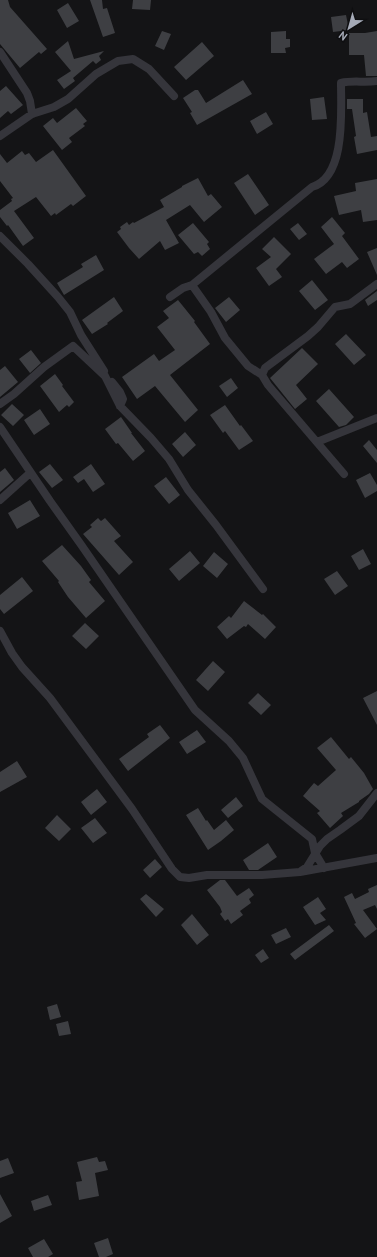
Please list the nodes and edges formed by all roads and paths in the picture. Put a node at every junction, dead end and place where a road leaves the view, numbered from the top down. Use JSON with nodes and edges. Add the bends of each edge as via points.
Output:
{"nodes":[{"id":1,"x":0,"y":52,"type":"edge"},
{"id":2,"x":377,"y":81,"type":"edge"},
{"id":3,"x":174,"y":96,"type":"dead end"},
{"id":4,"x":32,"y":114,"type":"junction"},
{"id":5,"x":0,"y":136,"type":"edge"},
{"id":6,"x":0,"y":236,"type":"edge"},
{"id":7,"x":377,"y":284,"type":"edge"},
{"id":8,"x":192,"y":285,"type":"junction"},
{"id":9,"x":170,"y":297,"type":"dead end"},
{"id":10,"x":262,"y":375,"type":"junction"},
{"id":11,"x":0,"y":404,"type":"edge"},
{"id":12,"x":120,"y":406,"type":"junction"},
{"id":13,"x":377,"y":418,"type":"edge"},
{"id":14,"x":0,"y":427,"type":"edge"},
{"id":15,"x":317,"y":442,"type":"junction"},
{"id":16,"x":30,"y":472,"type":"junction"},
{"id":17,"x":344,"y":474,"type":"dead end"},
{"id":18,"x":0,"y":500,"type":"edge"},
{"id":19,"x":263,"y":589,"type":"dead end"},
{"id":20,"x":0,"y":631,"type":"edge"},
{"id":21,"x":3,"y":644,"type":"edge"},
{"id":22,"x":377,"y":793,"type":"edge"},
{"id":23,"x":315,"y":853,"type":"junction"},
{"id":24,"x":377,"y":858,"type":"edge"},
{"id":25,"x":324,"y":868,"type":"junction"},
{"id":26,"x":300,"y":872,"type":"junction"}],
"edges":[{"from":1,"to":4,"type":"street","via":[[27,93]]},
{"from":2,"to":8,"type":"street","via":[[341,83],[341,128],[337,157],[332,169],[319,185],[312,187]]},
{"from":3,"to":4,"type":"street","via":[[149,69],[133,59],[118,61],[96,74],[68,99]]},
{"from":4,"to":5,"type":"street"},
{"from":6,"to":12,"type":"street","via":[[70,312],[108,378],[120,392],[123,399]]},
{"from":7,"to":10,"type":"street","via":[[350,304],[335,307],[308,336],[265,368]]},
{"from":8,"to":9,"type":"street"},
{"from":8,"to":10,"type":"street","via":[[225,338],[248,366]]},
{"from":10,"to":15,"type":"street"},
{"from":11,"to":12,"type":"street","via":[[73,346],[105,376]]},
{"from":12,"to":19,"type":"street","via":[[169,459],[188,490]]},
{"from":13,"to":15,"type":"street"},
{"from":14,"to":16,"type":"street"},
{"from":15,"to":17,"type":"street"},
{"from":16,"to":18,"type":"street"},
{"from":16,"to":23,"type":"street","via":[[195,710],[229,741],[243,758],[262,799],[312,839]]},
{"from":20,"to":21,"type":"street"},
{"from":21,"to":26,"type":"street","via":[[50,698],[180,877]]},
{"from":22,"to":23,"type":"street","via":[[359,816],[327,839]]},
{"from":23,"to":25,"type":"street"},
{"from":23,"to":26,"type":"street","via":[[307,867]]},
{"from":24,"to":25,"type":"street"},
{"from":25,"to":26,"type":"street"}]}
